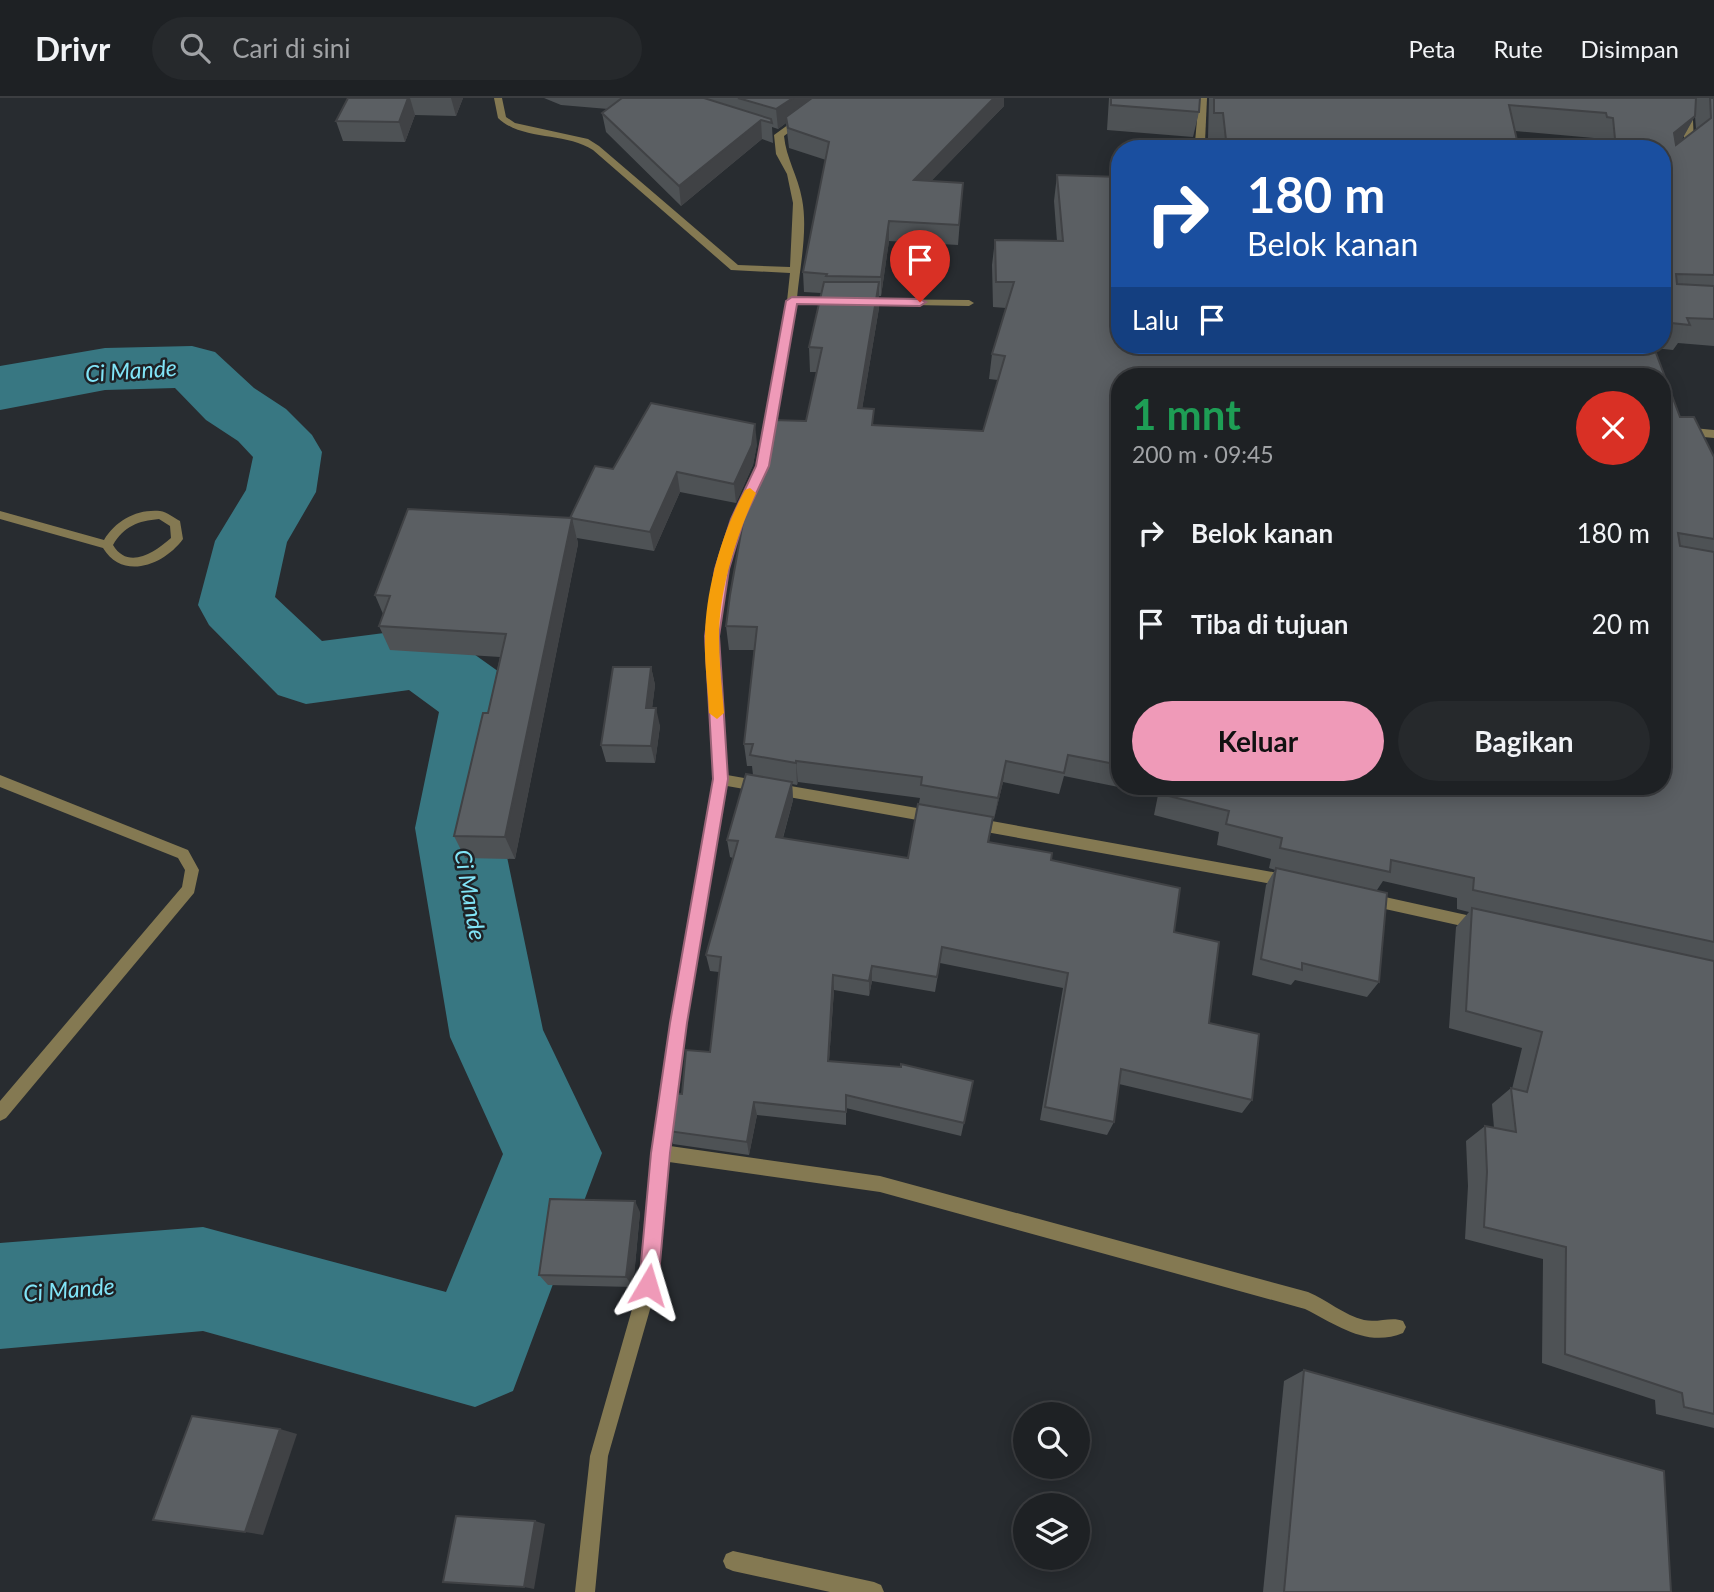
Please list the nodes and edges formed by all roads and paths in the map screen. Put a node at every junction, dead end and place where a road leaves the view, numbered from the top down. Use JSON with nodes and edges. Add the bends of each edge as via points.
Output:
{"nodes":[{"id":1,"x":498,"y":98,"type":"edge"},
{"id":2,"x":831,"y":98,"type":"edge"},
{"id":3,"x":1203,"y":98,"type":"edge"},
{"id":4,"x":1688,"y":98,"type":"edge"},
{"id":5,"x":1200,"y":140,"type":"edge"},
{"id":6,"x":1671,"y":158,"type":"edge"},
{"id":7,"x":795,"y":270,"type":"junction"},
{"id":8,"x":792,"y":301,"type":"junction"},
{"id":9,"x":969,"y":303,"type":"dead end"},
{"id":10,"x":1671,"y":430,"type":"edge"},
{"id":11,"x":1714,"y":434,"type":"edge"},
{"id":12,"x":0,"y":515,"type":"edge"},
{"id":13,"x":107,"y":545,"type":"junction"},
{"id":14,"x":721,"y":779,"type":"junction"},
{"id":15,"x":0,"y":781,"type":"edge"},
{"id":16,"x":1308,"y":886,"type":"edge"},
{"id":17,"x":1358,"y":897,"type":"edge"},
{"id":18,"x":1489,"y":926,"type":"edge"},
{"id":19,"x":0,"y":1113,"type":"edge"},
{"id":20,"x":660,"y":1153,"type":"junction"},
{"id":21,"x":1397,"y":1327,"type":"dead end"},
{"id":22,"x":733,"y":1561,"type":"dead end"},
{"id":23,"x":585,"y":1592,"type":"edge"},
{"id":24,"x":874,"y":1592,"type":"edge"}],
"edges":[{"from":1,"to":7,"type":"street","via":[[502,118],[512,125],[585,141],[596,148],[735,268]]},
{"from":2,"to":7,"type":"street","via":[[773,134],[792,174],[798,203]]},
{"from":3,"to":5,"type":"street"},
{"from":4,"to":6,"type":"street","via":[[1689,143]]},
{"from":7,"to":8,"type":"street"},
{"from":8,"to":9,"type":"street"},
{"from":8,"to":14,"type":"street","via":[[762,466],[722,569],[712,636]]},
{"from":10,"to":11,"type":"street"},
{"from":12,"to":13,"type":"street"},
{"from":13,"to":13,"type":"street","via":[[123,562],[140,562],[163,554],[177,539],[176,524],[161,515],[137,516],[116,528]]},
{"from":14,"to":16,"type":"street"},
{"from":14,"to":20,"type":"street"},
{"from":15,"to":19,"type":"street","via":[[183,855],[192,870],[189,889]]},
{"from":17,"to":18,"type":"street"},
{"from":20,"to":21,"type":"street","via":[[880,1184],[1308,1301],[1369,1332],[1385,1333]]},
{"from":20,"to":23,"type":"street","via":[[648,1285],[600,1456]]},
{"from":22,"to":24,"type":"street"}]}
